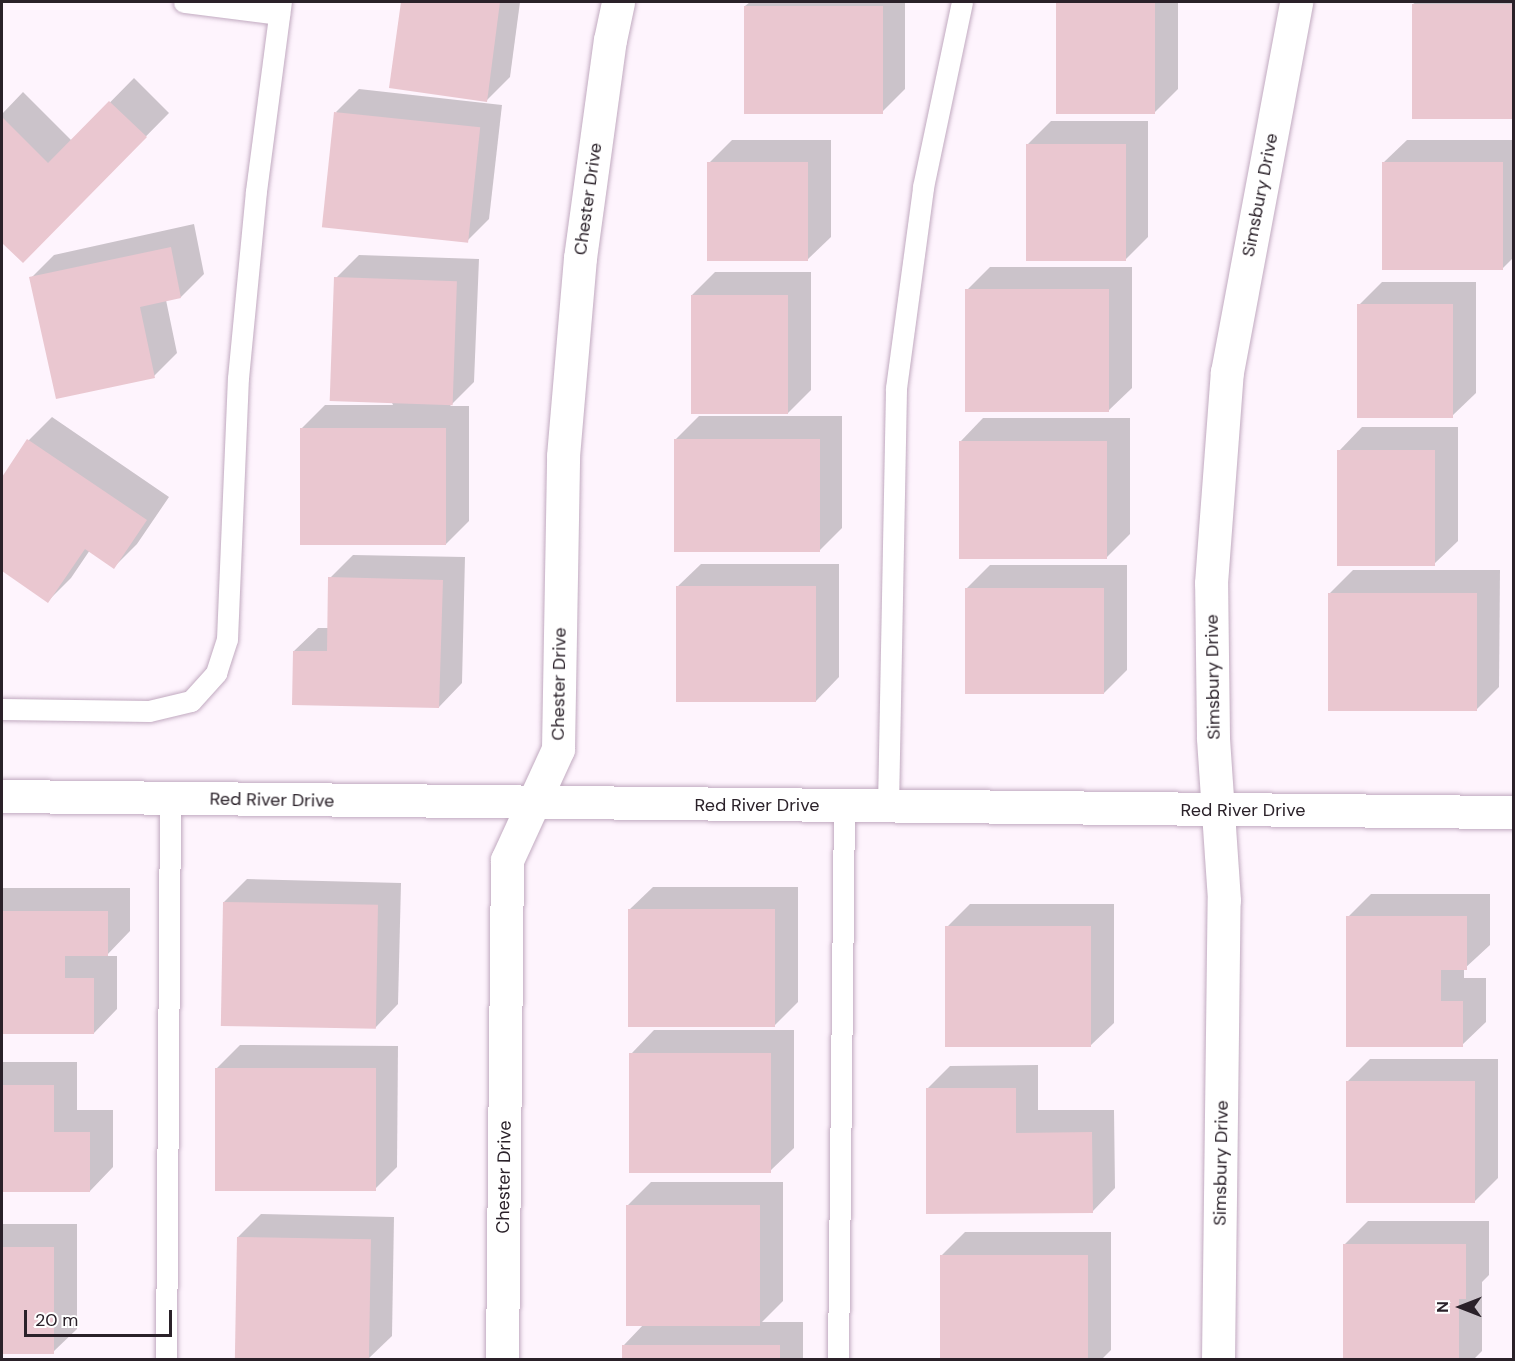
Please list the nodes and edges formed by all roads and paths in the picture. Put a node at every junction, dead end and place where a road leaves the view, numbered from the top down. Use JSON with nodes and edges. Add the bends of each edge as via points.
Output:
{"nodes":[{"id":1,"x":184,"y":2,"type":"edge"},
{"id":2,"x":618,"y":2,"type":"edge"},
{"id":3,"x":962,"y":2,"type":"edge"},
{"id":4,"x":1296,"y":2,"type":"edge"},
{"id":5,"x":280,"y":8,"type":"edge"},
{"id":6,"x":2,"y":709,"type":"edge"},
{"id":7,"x":2,"y":796,"type":"edge"},
{"id":8,"x":170,"y":799,"type":"junction"},
{"id":9,"x":531,"y":804,"type":"junction"},
{"id":10,"x":844,"y":806,"type":"junction"},
{"id":11,"x":888,"y":806,"type":"junction"},
{"id":12,"x":1218,"y":809,"type":"junction"},
{"id":13,"x":1514,"y":812,"type":"edge"},
{"id":14,"x":166,"y":1359,"type":"edge"},
{"id":15,"x":502,"y":1359,"type":"edge"},
{"id":16,"x":838,"y":1359,"type":"edge"},
{"id":17,"x":1218,"y":1359,"type":"edge"}],
"edges":[{"from":1,"to":5,"type":"lane"},
{"from":2,"to":9,"type":"street","name":"Chester Drive","via":[[580,258],[565,433],[558,749]]},
{"from":3,"to":11,"type":"lane","via":[[923,187],[896,388]]},
{"from":4,"to":12,"type":"street","name":"Simsbury Drive","via":[[1227,372],[1211,583]]},
{"from":5,"to":6,"type":"lane","via":[[256,191],[238,378],[227,639],[216,674],[191,701],[149,711]]},
{"from":7,"to":8,"type":"street","name":"Red River Drive"},
{"from":8,"to":9,"type":"street","name":"Red River Drive"},
{"from":8,"to":14,"type":"lane"},
{"from":9,"to":10,"type":"street","name":"Red River Drive"},
{"from":9,"to":15,"type":"street","name":"Chester Drive","via":[[507,860]]},
{"from":10,"to":11,"type":"street","name":"Red River Drive"},
{"from":10,"to":16,"type":"lane"},
{"from":11,"to":12,"type":"street","name":"Red River Drive"},
{"from":12,"to":13,"type":"street","name":"Red River Drive"},
{"from":12,"to":17,"type":"street","name":"Simsbury Drive","via":[[1224,900]]}]}
